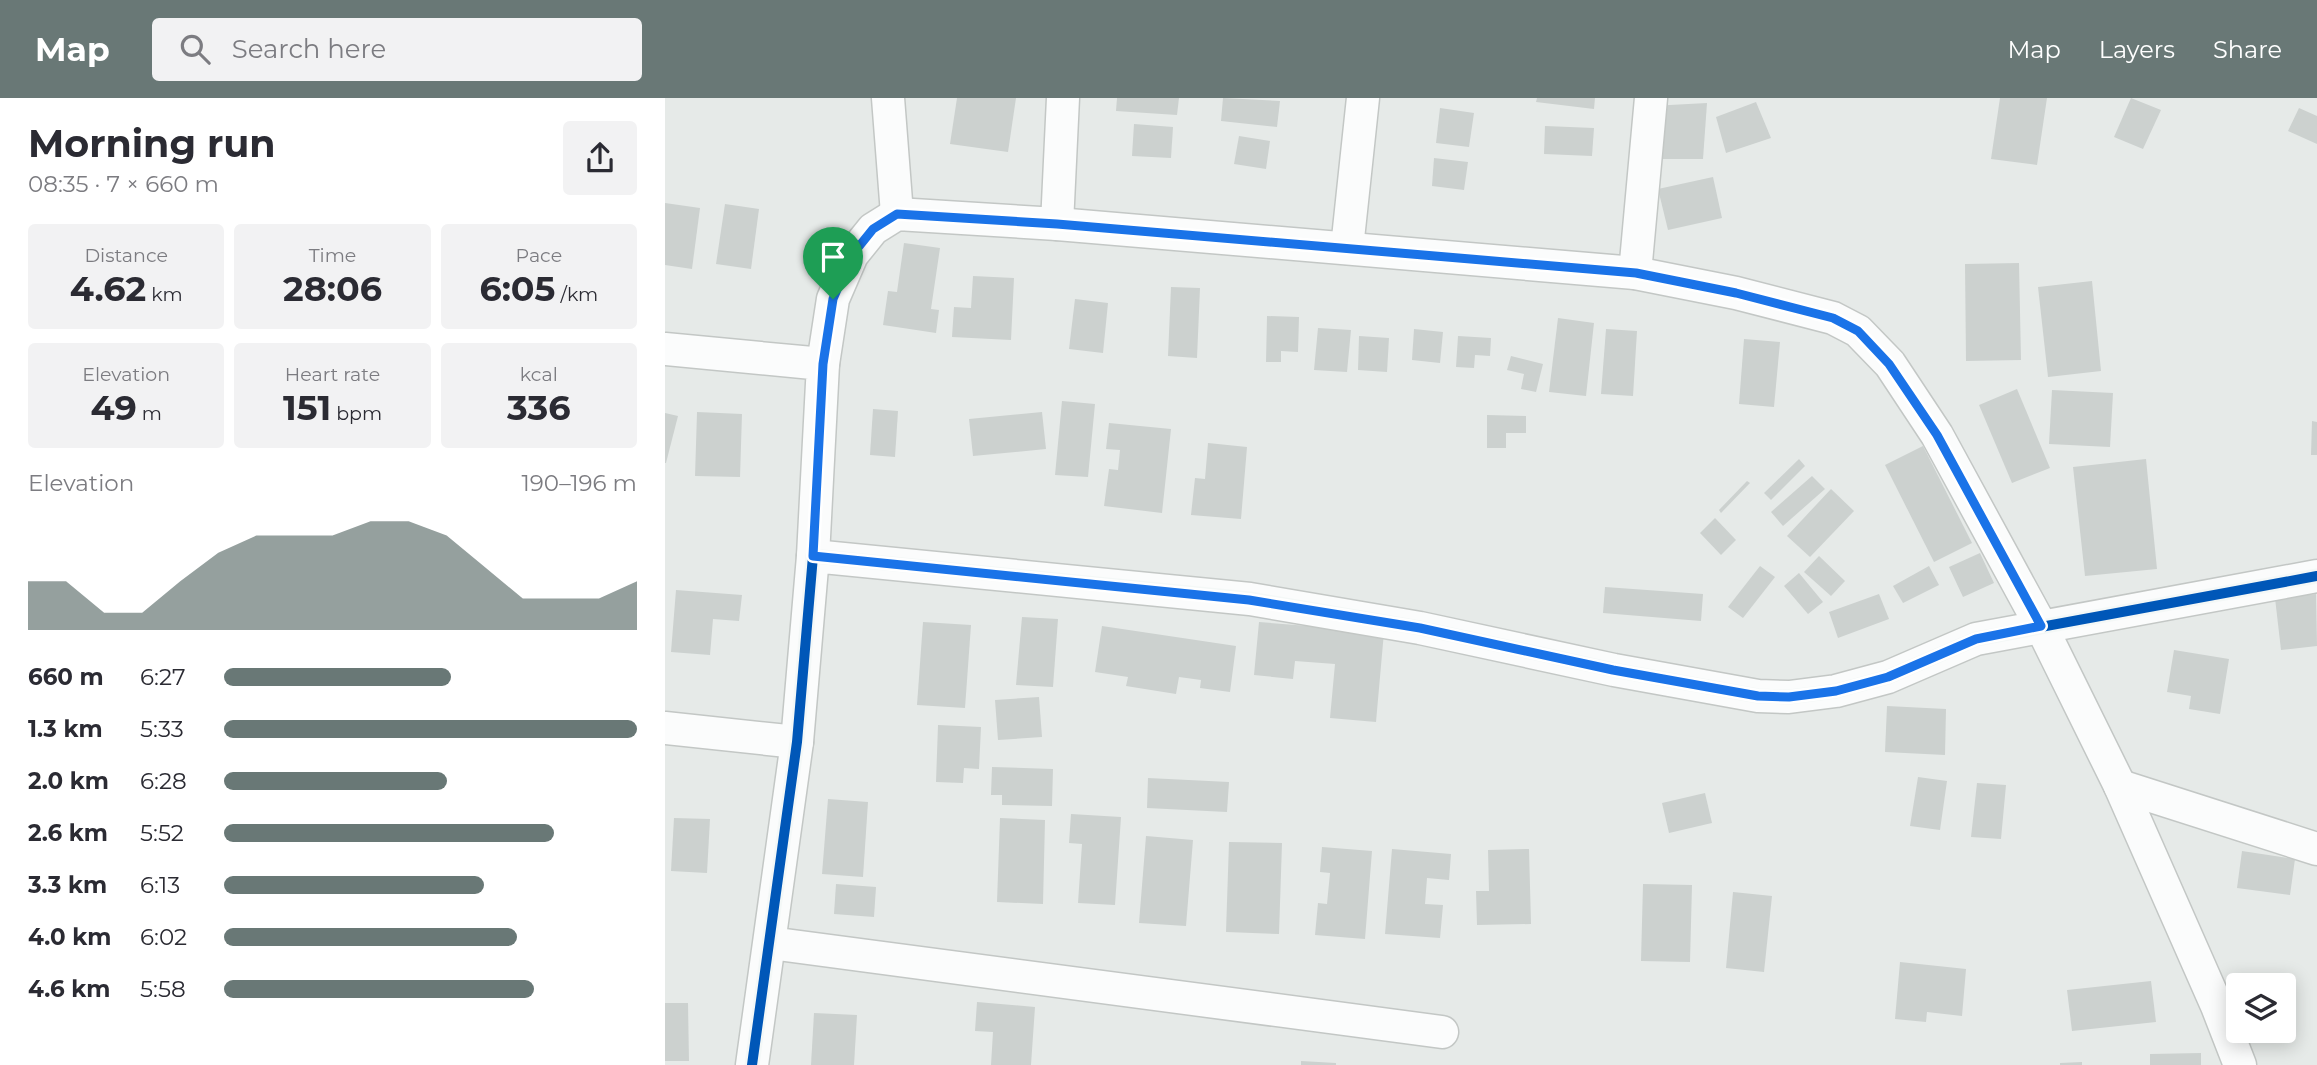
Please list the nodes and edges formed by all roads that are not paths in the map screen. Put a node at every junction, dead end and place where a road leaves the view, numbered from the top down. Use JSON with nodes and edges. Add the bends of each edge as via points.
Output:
{"nodes":[{"id":1,"x":888,"y":98,"type":"edge"},
{"id":2,"x":1063,"y":98,"type":"edge"},
{"id":3,"x":1363,"y":98,"type":"edge"},
{"id":4,"x":1651,"y":98,"type":"edge"},
{"id":5,"x":897,"y":214,"type":"junction"},
{"id":6,"x":1057,"y":224,"type":"junction"},
{"id":7,"x":1347,"y":248,"type":"junction"},
{"id":8,"x":1636,"y":273,"type":"junction"},
{"id":9,"x":665,"y":349,"type":"edge"},
{"id":10,"x":823,"y":364,"type":"junction"},
{"id":11,"x":813,"y":556,"type":"junction"},
{"id":12,"x":2317,"y":576,"type":"edge"},
{"id":13,"x":2041,"y":626,"type":"junction"},
{"id":14,"x":665,"y":728,"type":"edge"},
{"id":15,"x":797,"y":742,"type":"junction"},
{"id":16,"x":2120,"y":786,"type":"junction"},
{"id":17,"x":2317,"y":849,"type":"edge"},
{"id":18,"x":770,"y":943,"type":"junction"},
{"id":19,"x":1442,"y":1032,"type":"dead end"},
{"id":20,"x":752,"y":1065,"type":"edge"},
{"id":21,"x":2240,"y":1065,"type":"edge"}],
"edges":[{"from":1,"to":5,"type":"street"},
{"from":2,"to":6,"type":"street"},
{"from":3,"to":7,"type":"street"},
{"from":4,"to":8,"type":"street"},
{"from":5,"to":6,"type":"street"},
{"from":5,"to":10,"type":"street","via":[[873,229],[852,255],[833,299]]},
{"from":6,"to":7,"type":"street"},
{"from":7,"to":8,"type":"street"},
{"from":8,"to":13,"type":"street","via":[[1800,308],[1858,331],[1889,364],[1937,435]]},
{"from":9,"to":10,"type":"street"},
{"from":10,"to":11,"type":"street"},
{"from":11,"to":13,"type":"street","via":[[1249,600],[1420,628],[1758,696],[1836,691],[1888,677],[1976,639]]},
{"from":11,"to":15,"type":"street"},
{"from":12,"to":13,"type":"street"},
{"from":13,"to":16,"type":"street"},
{"from":14,"to":15,"type":"street"},
{"from":15,"to":18,"type":"street"},
{"from":16,"to":17,"type":"street"},
{"from":16,"to":21,"type":"street"},
{"from":18,"to":19,"type":"street"},
{"from":18,"to":20,"type":"street"}]}
